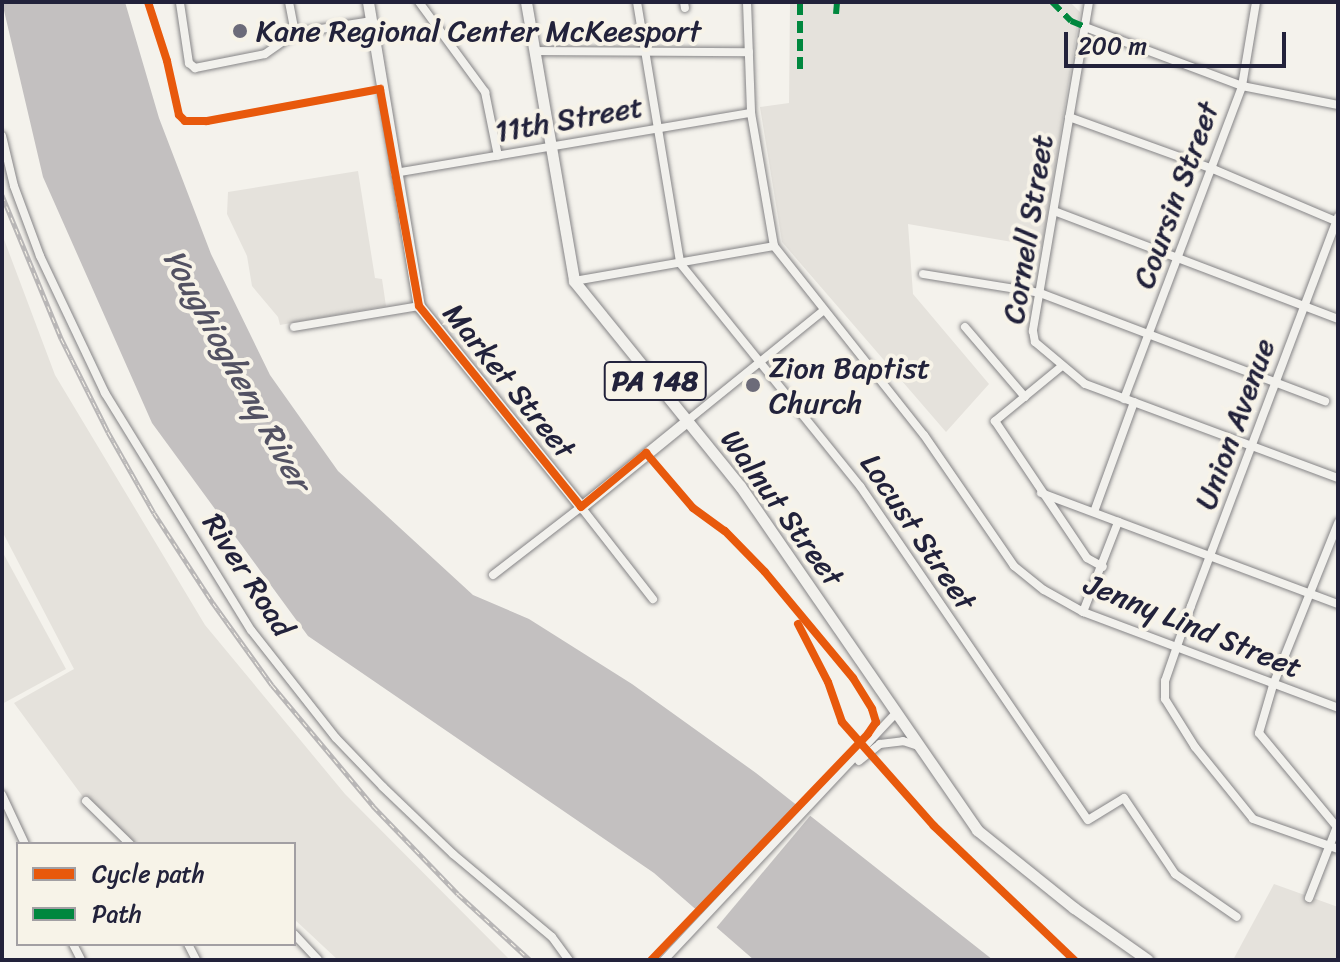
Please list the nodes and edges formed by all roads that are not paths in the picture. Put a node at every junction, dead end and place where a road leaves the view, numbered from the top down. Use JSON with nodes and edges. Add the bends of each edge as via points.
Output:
{"nodes":[{"id":1,"x":179,"y":2,"type":"edge"},
{"id":2,"x":289,"y":2,"type":"edge"},
{"id":3,"x":368,"y":2,"type":"edge"},
{"id":4,"x":419,"y":2,"type":"edge"},
{"id":5,"x":526,"y":2,"type":"edge"},
{"id":6,"x":637,"y":2,"type":"edge"},
{"id":7,"x":747,"y":2,"type":"edge"},
{"id":8,"x":1089,"y":2,"type":"edge"},
{"id":9,"x":1256,"y":2,"type":"edge"},
{"id":10,"x":372,"y":21,"type":"junction"},
{"id":11,"x":1085,"y":27,"type":"junction"},
{"id":12,"x":295,"y":33,"type":"junction"},
{"id":13,"x":534,"y":51,"type":"junction"},
{"id":14,"x":646,"y":51,"type":"junction"},
{"id":15,"x":749,"y":52,"type":"junction"},
{"id":16,"x":1242,"y":86,"type":"junction"},
{"id":17,"x":1338,"y":105,"type":"edge"},
{"id":18,"x":751,"y":113,"type":"junction"},
{"id":19,"x":1069,"y":117,"type":"junction"},
{"id":20,"x":658,"y":128,"type":"junction"},
{"id":21,"x":2,"y":136,"type":"edge"},
{"id":22,"x":550,"y":146,"type":"junction"},
{"id":23,"x":498,"y":156,"type":"junction"},
{"id":24,"x":1213,"y":169,"type":"junction"},
{"id":25,"x":395,"y":173,"type":"junction"},
{"id":26,"x":1054,"y":211,"type":"junction"},
{"id":27,"x":1337,"y":220,"type":"edge"},
{"id":28,"x":774,"y":246,"type":"junction"},
{"id":29,"x":1179,"y":260,"type":"junction"},
{"id":30,"x":680,"y":263,"type":"junction"},
{"id":31,"x":923,"y":274,"type":"dead end"},
{"id":32,"x":574,"y":281,"type":"junction"},
{"id":33,"x":1040,"y":293,"type":"junction"},
{"id":34,"x":419,"y":306,"type":"junction"},
{"id":35,"x":1303,"y":307,"type":"junction"},
{"id":36,"x":824,"y":310,"type":"junction"},
{"id":37,"x":1338,"y":319,"type":"edge"},
{"id":38,"x":294,"y":327,"type":"dead end"},
{"id":39,"x":965,"y":327,"type":"dead end"},
{"id":40,"x":1150,"y":335,"type":"junction"},
{"id":41,"x":762,"y":361,"type":"junction"},
{"id":42,"x":1062,"y":366,"type":"junction"},
{"id":43,"x":1275,"y":383,"type":"junction"},
{"id":44,"x":1025,"y":397,"type":"junction"},
{"id":45,"x":1124,"y":399,"type":"junction"},
{"id":46,"x":1325,"y":401,"type":"dead end"},
{"id":47,"x":1134,"y":402,"type":"junction"},
{"id":48,"x":687,"y":421,"type":"junction"},
{"id":49,"x":1253,"y":446,"type":"junction"},
{"id":50,"x":1338,"y":478,"type":"edge"},
{"id":51,"x":1041,"y":493,"type":"junction"},
{"id":52,"x":581,"y":507,"type":"junction"},
{"id":53,"x":1094,"y":512,"type":"junction"},
{"id":54,"x":1118,"y":522,"type":"junction"},
{"id":55,"x":1338,"y":523,"type":"edge"},
{"id":56,"x":1211,"y":558,"type":"junction"},
{"id":57,"x":1103,"y":567,"type":"junction"},
{"id":58,"x":493,"y":575,"type":"dead end"},
{"id":59,"x":1310,"y":594,"type":"junction"},
{"id":60,"x":653,"y":599,"type":"dead end"},
{"id":61,"x":1338,"y":604,"type":"edge"},
{"id":62,"x":1083,"y":612,"type":"junction"},
{"id":63,"x":1177,"y":647,"type":"junction"},
{"id":64,"x":1273,"y":685,"type":"junction"},
{"id":65,"x":1338,"y":708,"type":"edge"},
{"id":66,"x":896,"y":713,"type":"junction"},
{"id":67,"x":877,"y":742,"type":"junction"},
{"id":68,"x":919,"y":747,"type":"junction"},
{"id":69,"x":2,"y":795,"type":"edge"},
{"id":70,"x":86,"y":801,"type":"dead end"},
{"id":71,"x":1337,"y":825,"type":"edge"},
{"id":72,"x":24,"y":842,"type":"edge"},
{"id":73,"x":128,"y":842,"type":"edge"},
{"id":74,"x":1334,"y":848,"type":"edge"},
{"id":75,"x":1309,"y":898,"type":"dead end"},
{"id":76,"x":1237,"y":917,"type":"dead end"},
{"id":77,"x":296,"y":936,"type":"edge"},
{"id":78,"x":318,"y":960,"type":"edge"},
{"id":79,"x":569,"y":960,"type":"edge"},
{"id":80,"x":664,"y":960,"type":"edge"},
{"id":81,"x":1148,"y":960,"type":"edge"}],
"edges":[{"from":1,"to":12,"type":"street","via":[[189,63],[195,68],[265,54]]},
{"from":2,"to":12,"type":"street"},
{"from":3,"to":10,"type":"main road","name":"Market Street"},
{"from":4,"to":23,"type":"street","via":[[485,92]]},
{"from":5,"to":13,"type":"main road","name":"Walnut Street","number":"PA 148"},
{"from":6,"to":14,"type":"street"},
{"from":7,"to":15,"type":"street","name":"Jenny Lind Street"},
{"from":8,"to":11,"type":"street","name":"Cornell Street"},
{"from":9,"to":16,"type":"street","name":"Coursin Street"},
{"from":10,"to":12,"type":"street"},
{"from":10,"to":25,"type":"main road","name":"Market Street"},
{"from":11,"to":16,"type":"street"},
{"from":11,"to":19,"type":"street","name":"Cornell Street"},
{"from":13,"to":14,"type":"street"},
{"from":13,"to":22,"type":"main road","name":"Walnut Street","number":"PA 148"},
{"from":14,"to":15,"type":"street"},
{"from":14,"to":20,"type":"street"},
{"from":15,"to":18,"type":"street","name":"Jenny Lind Street"},
{"from":16,"to":17,"type":"street"},
{"from":16,"to":24,"type":"street","name":"Coursin Street"},
{"from":18,"to":20,"type":"street","name":"11th Street"},
{"from":18,"to":28,"type":"street","name":"Jenny Lind Street"},
{"from":19,"to":24,"type":"street"},
{"from":19,"to":26,"type":"street","name":"Cornell Street"},
{"from":20,"to":22,"type":"street","name":"11th Street"},
{"from":20,"to":30,"type":"street"},
{"from":21,"to":79,"type":"street","name":"River Road","via":[[40,256],[105,393],[251,630],[336,738],[383,787],[552,937]]},
{"from":22,"to":23,"type":"street","name":"11th Street"},
{"from":22,"to":32,"type":"main road","name":"Walnut Street","number":"PA 148"},
{"from":23,"to":25,"type":"street","name":"11th Street"},
{"from":24,"to":27,"type":"street"},
{"from":24,"to":29,"type":"street","name":"Coursin Street"},
{"from":25,"to":34,"type":"main road","name":"Market Street"},
{"from":26,"to":29,"type":"street"},
{"from":26,"to":33,"type":"street","name":"Cornell Street"},
{"from":27,"to":35,"type":"street","name":"Union Avenue"},
{"from":28,"to":30,"type":"street"},
{"from":28,"to":36,"type":"street","name":"Jenny Lind Street"},
{"from":29,"to":35,"type":"street"},
{"from":29,"to":40,"type":"street","name":"Coursin Street"},
{"from":30,"to":32,"type":"street"},
{"from":30,"to":41,"type":"street","name":"Locust Street"},
{"from":31,"to":33,"type":"street"},
{"from":32,"to":48,"type":"main road","name":"Walnut Street","number":"PA 148"},
{"from":33,"to":40,"type":"street"},
{"from":33,"to":42,"type":"street","name":"Cornell Street","via":[[1035,342]]},
{"from":34,"to":38,"type":"street"},
{"from":34,"to":52,"type":"main road","name":"Market Street"},
{"from":35,"to":37,"type":"street"},
{"from":35,"to":43,"type":"street","name":"Union Avenue"},
{"from":36,"to":41,"type":"street"},
{"from":36,"to":62,"type":"street","name":"Jenny Lind Street","via":[[924,435],[1014,566]]},
{"from":39,"to":44,"type":"street"},
{"from":40,"to":43,"type":"street"},
{"from":40,"to":45,"type":"street","name":"Coursin Street"},
{"from":41,"to":48,"type":"street"},
{"from":41,"to":76,"type":"street","name":"Locust Street","via":[[860,486],[1088,820],[1124,798],[1175,874]]},
{"from":42,"to":44,"type":"street"},
{"from":42,"to":45,"type":"street","via":[[1075,379]]},
{"from":43,"to":46,"type":"street"},
{"from":43,"to":49,"type":"street","name":"Union Avenue"},
{"from":44,"to":51,"type":"street","via":[[995,421]]},
{"from":45,"to":47,"type":"street"},
{"from":47,"to":49,"type":"street"},
{"from":47,"to":53,"type":"street"},
{"from":48,"to":52,"type":"main road"},
{"from":48,"to":66,"type":"main road","name":"Walnut Street","number":"PA 148","via":[[776,536]]},
{"from":49,"to":50,"type":"street"},
{"from":49,"to":56,"type":"street","name":"Union Avenue"},
{"from":51,"to":53,"type":"street"},
{"from":51,"to":57,"type":"street","via":[[1087,558]]},
{"from":52,"to":58,"type":"street"},
{"from":52,"to":60,"type":"street","name":"Market Street"},
{"from":53,"to":54,"type":"street"},
{"from":54,"to":56,"type":"street"},
{"from":54,"to":57,"type":"street"},
{"from":55,"to":59,"type":"street"},
{"from":56,"to":59,"type":"street"},
{"from":56,"to":63,"type":"street","name":"Union Avenue"},
{"from":57,"to":62,"type":"street"},
{"from":59,"to":61,"type":"street"},
{"from":59,"to":64,"type":"street"},
{"from":62,"to":63,"type":"street","name":"Jenny Lind Street"},
{"from":63,"to":64,"type":"street","name":"Jenny Lind Street"},
{"from":63,"to":74,"type":"street","name":"Union Avenue","via":[[1165,681],[1165,699],[1195,747],[1253,819]]},
{"from":64,"to":65,"type":"street","name":"Jenny Lind Street"},
{"from":64,"to":71,"type":"street","via":[[1259,733]]},
{"from":66,"to":67,"type":"street"},
{"from":66,"to":68,"type":"main road","name":"Walnut Street","number":"PA 148"},
{"from":67,"to":68,"type":"street","via":[[903,741]]},
{"from":67,"to":80,"type":"street"},
{"from":68,"to":81,"type":"main road","name":"Walnut Street","number":"PA 148","via":[[994,846]]},
{"from":69,"to":72,"type":"street"},
{"from":70,"to":73,"type":"street"},
{"from":71,"to":74,"type":"street"},
{"from":74,"to":75,"type":"street"},
{"from":77,"to":78,"type":"street"}]}
